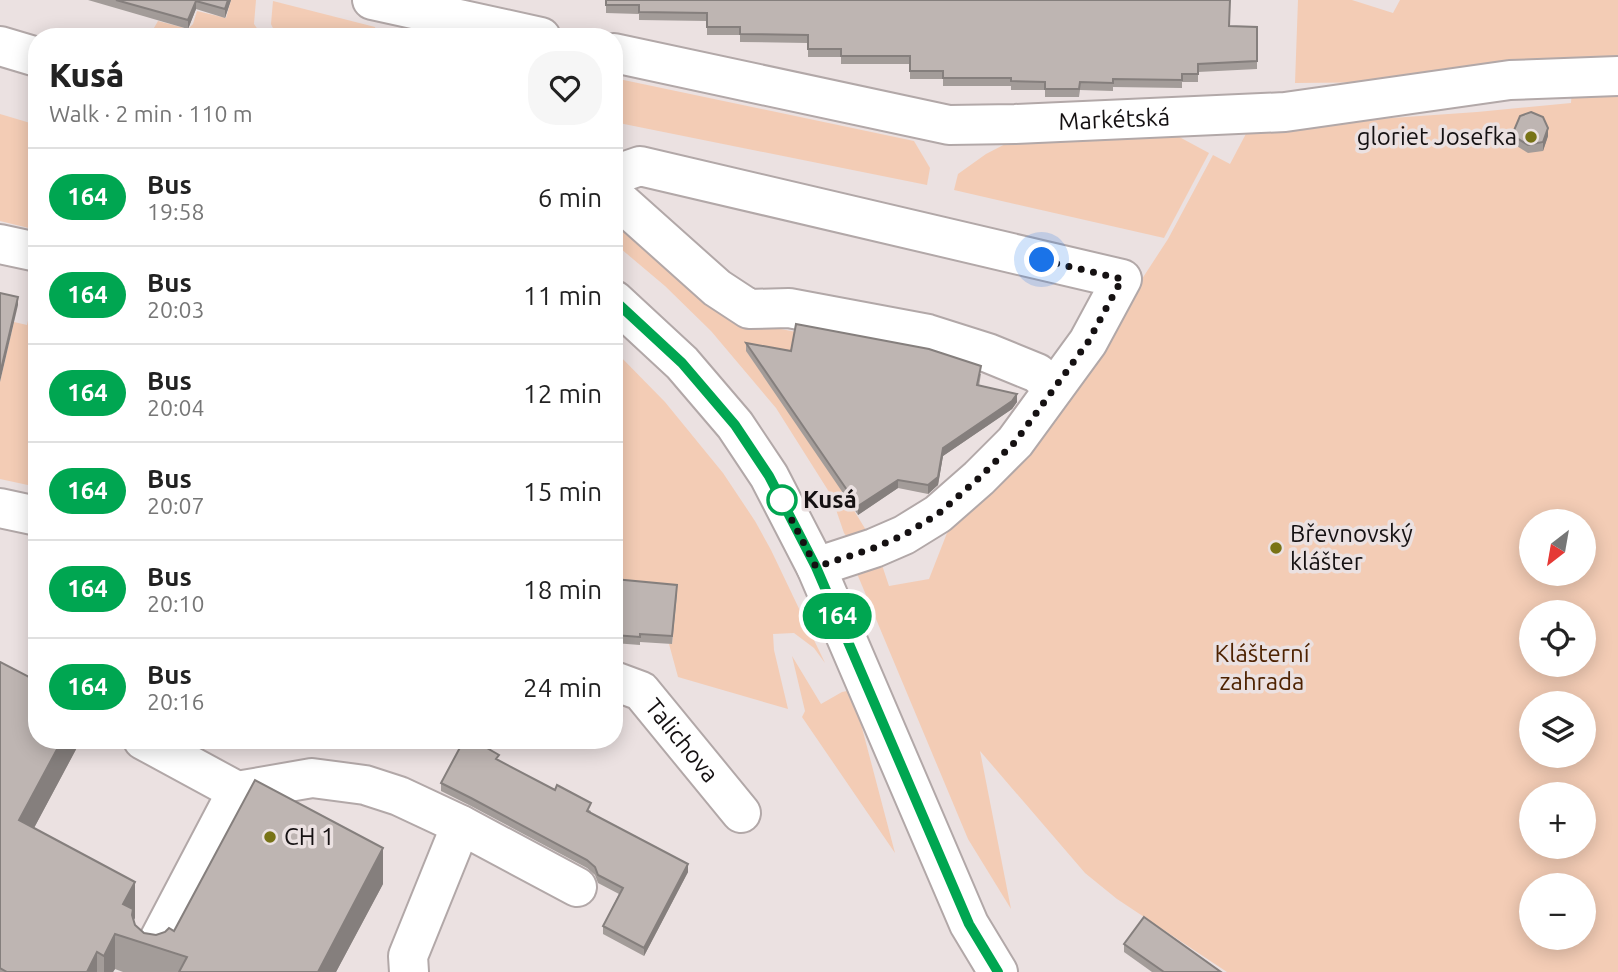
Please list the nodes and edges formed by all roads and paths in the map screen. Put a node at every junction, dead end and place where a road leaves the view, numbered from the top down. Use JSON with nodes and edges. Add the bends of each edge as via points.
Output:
{"nodes":[{"id":1,"x":372,"y":0,"type":"edge"},
{"id":2,"x":500,"y":28,"type":"edge"},
{"id":3,"x":0,"y":46,"type":"edge"},
{"id":4,"x":28,"y":54,"type":"edge"},
{"id":5,"x":623,"y":54,"type":"edge"},
{"id":6,"x":1618,"y":76,"type":"edge"},
{"id":7,"x":623,"y":172,"type":"edge"},
{"id":8,"x":623,"y":204,"type":"edge"},
{"id":9,"x":0,"y":244,"type":"edge"},
{"id":10,"x":28,"y":250,"type":"edge"},
{"id":11,"x":623,"y":308,"type":"edge"},
{"id":12,"x":1054,"y":388,"type":"junction"},
{"id":13,"x":0,"y":508,"type":"edge"},
{"id":14,"x":28,"y":514,"type":"edge"},
{"id":15,"x":816,"y":567,"type":"junction"},
{"id":16,"x":623,"y":684,"type":"edge"},
{"id":17,"x":160,"y":749,"type":"edge"},
{"id":18,"x":237,"y":791,"type":"junction"},
{"id":19,"x":741,"y":813,"type":"dead end"},
{"id":20,"x":461,"y":825,"type":"junction"},
{"id":21,"x":577,"y":887,"type":"dead end"},
{"id":22,"x":155,"y":950,"type":"edge"},
{"id":23,"x":410,"y":972,"type":"edge"},
{"id":24,"x":998,"y":972,"type":"edge"}],
"edges":[{"from":1,"to":2,"type":"street"},
{"from":3,"to":4,"type":"street"},
{"from":5,"to":6,"type":"street","name":"Markétská","via":[[949,125],[1285,112],[1510,80]]},
{"from":7,"to":12,"type":"street","via":[[640,166],[1122,279],[1088,342]]},
{"from":8,"to":12,"type":"street","via":[[717,288],[749,309],[789,308],[928,334],[1037,373]]},
{"from":9,"to":10,"type":"street"},
{"from":11,"to":15,"type":"street","via":[[682,363],[735,425],[769,476]]},
{"from":12,"to":15,"type":"street","via":[[1015,442],[938,514],[890,541]]},
{"from":13,"to":14,"type":"street"},
{"from":15,"to":24,"type":"street","via":[[969,924]]},
{"from":16,"to":19,"type":"street","name":"Talichova","via":[[641,691]]},
{"from":17,"to":18,"type":"street"},
{"from":18,"to":20,"type":"street","via":[[312,778],[365,785]]},
{"from":18,"to":22,"type":"street"},
{"from":20,"to":21,"type":"street"},
{"from":20,"to":23,"type":"street","via":[[408,956]]}]}
